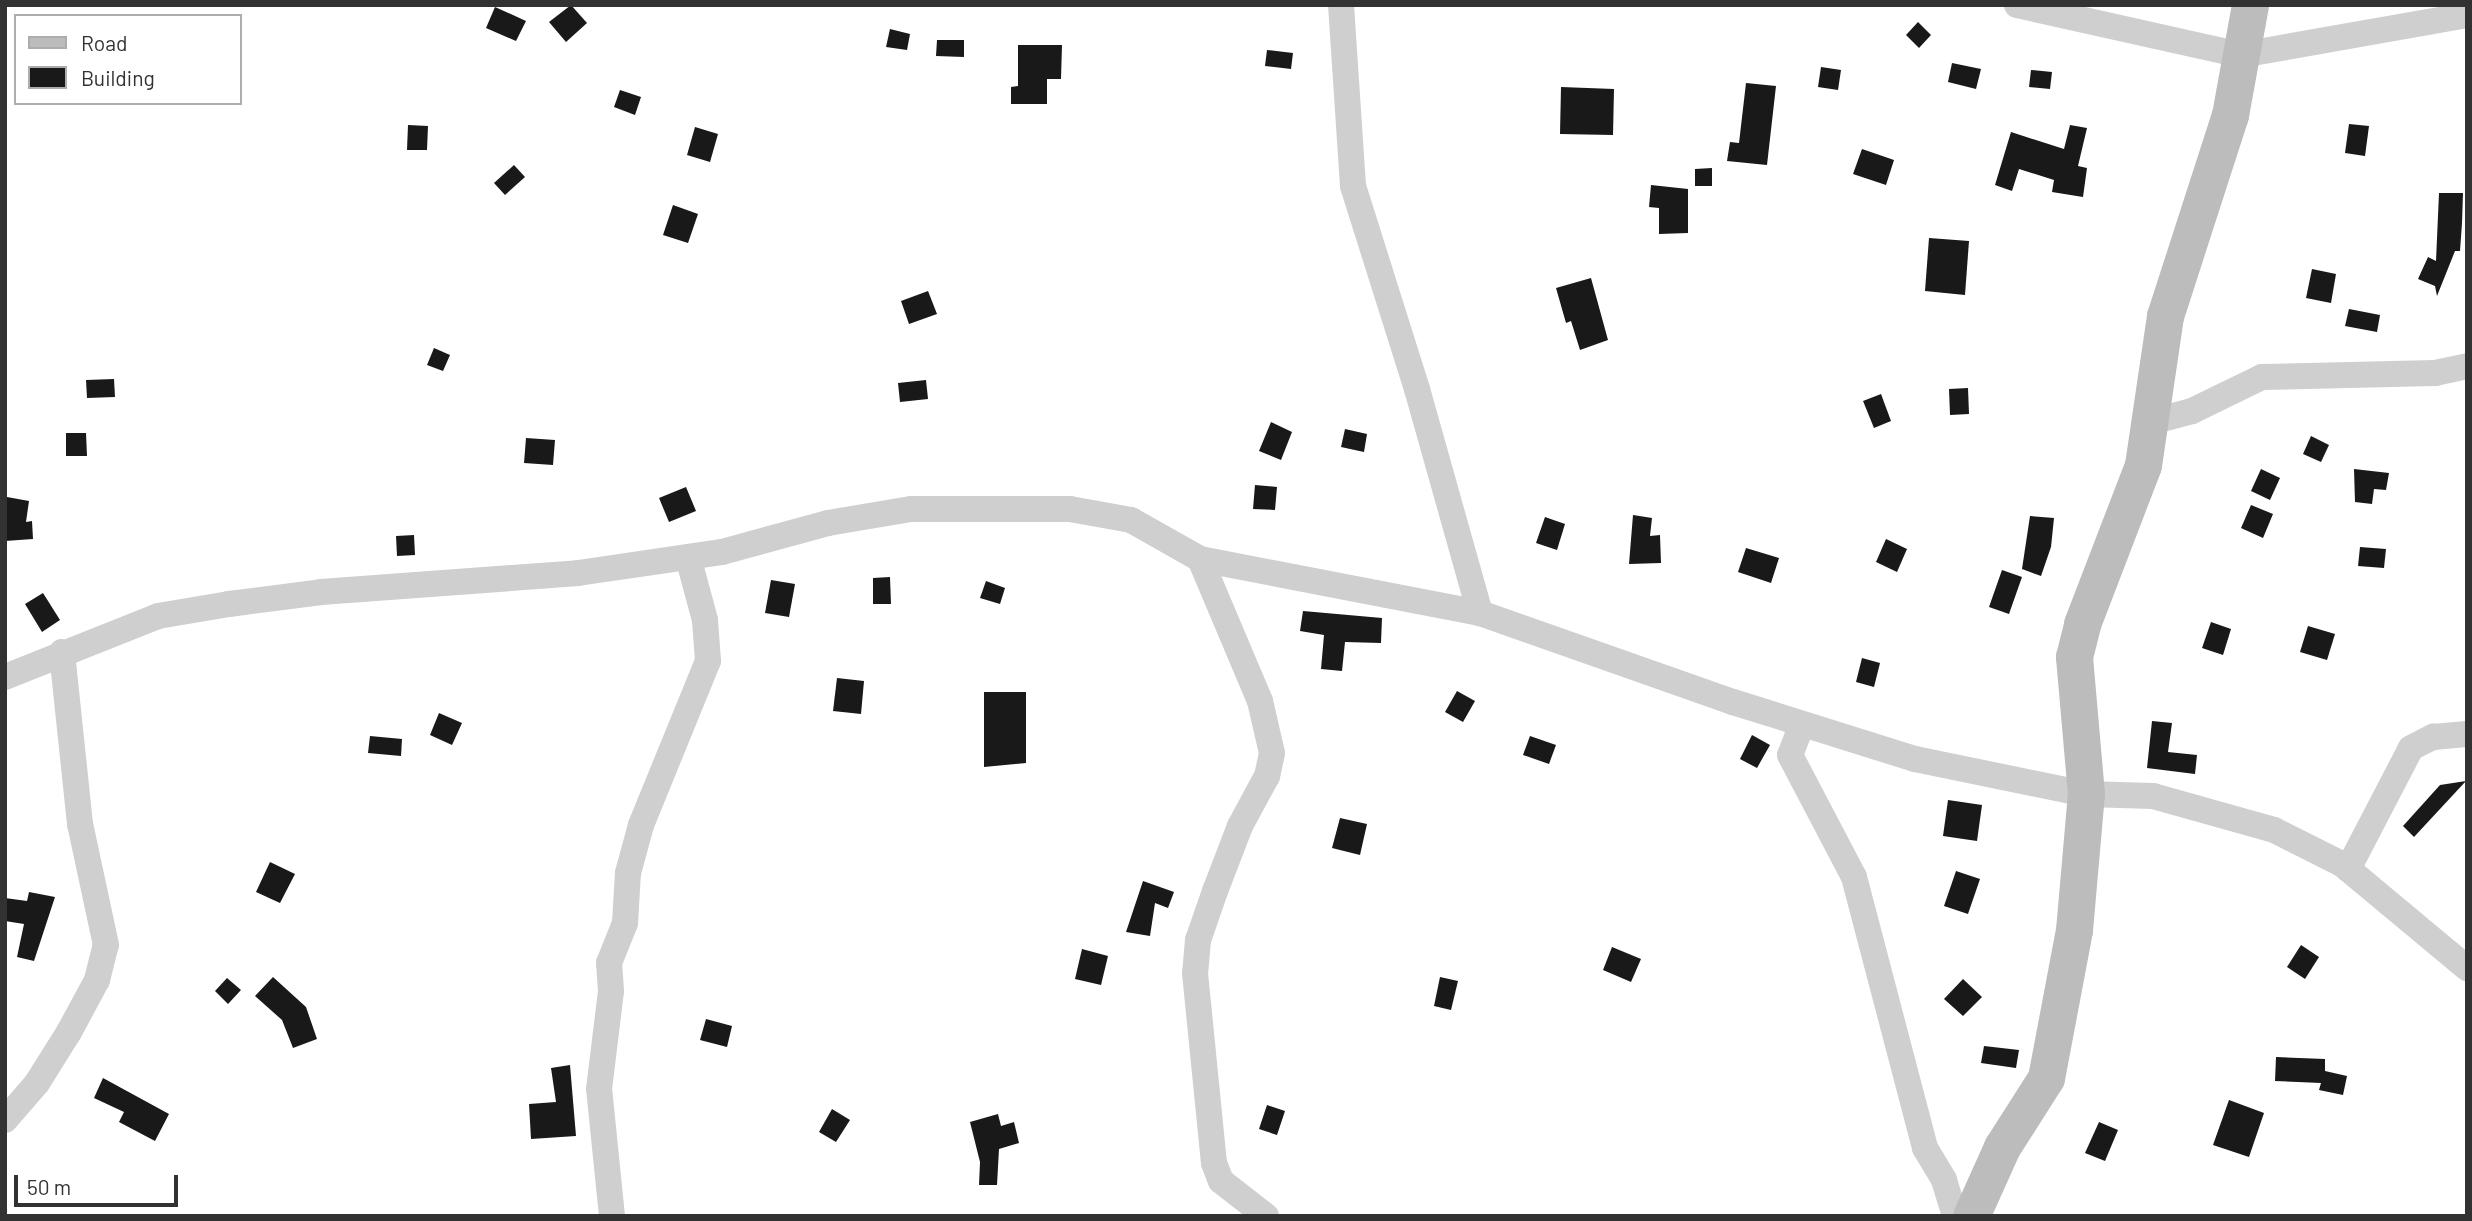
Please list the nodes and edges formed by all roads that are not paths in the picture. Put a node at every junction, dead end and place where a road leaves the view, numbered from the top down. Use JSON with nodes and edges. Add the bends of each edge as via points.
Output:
{"nodes":[{"id":1,"x":1341,"y":5,"type":"edge"},
{"id":2,"x":2017,"y":5,"type":"edge"},
{"id":3,"x":2250,"y":5,"type":"edge"},
{"id":4,"x":2467,"y":15,"type":"edge"},
{"id":5,"x":2241,"y":55,"type":"junction"},
{"id":6,"x":2467,"y":366,"type":"edge"},
{"id":7,"x":2151,"y":422,"type":"junction"},
{"id":8,"x":688,"y":557,"type":"junction"},
{"id":9,"x":1200,"y":559,"type":"junction"},
{"id":10,"x":1480,"y":613,"type":"junction"},
{"id":11,"x":62,"y":652,"type":"junction"},
{"id":12,"x":5,"y":677,"type":"edge"},
{"id":13,"x":1802,"y":724,"type":"junction"},
{"id":14,"x":2467,"y":734,"type":"edge"},
{"id":15,"x":2086,"y":794,"type":"junction"},
{"id":16,"x":2348,"y":869,"type":"junction"},
{"id":17,"x":2467,"y":968,"type":"edge"},
{"id":18,"x":5,"y":1120,"type":"edge"},
{"id":19,"x":612,"y":1216,"type":"edge"},
{"id":20,"x":1266,"y":1216,"type":"edge"},
{"id":21,"x":1955,"y":1216,"type":"edge"},
{"id":22,"x":1971,"y":1216,"type":"edge"}],
"edges":[{"from":1,"to":10,"type":"street","via":[[1353,186]]},
{"from":2,"to":5,"type":"street"},
{"from":3,"to":5,"type":"street"},
{"from":4,"to":5,"type":"street"},
{"from":5,"to":7,"type":"street","via":[[2230,115],[2165,316]]},
{"from":6,"to":7,"type":"street","via":[[2435,373],[2262,377],[2192,411]]},
{"from":7,"to":15,"type":"street","via":[[2143,464],[2082,624],[2074,657]]},
{"from":8,"to":9,"type":"street","via":[[899,511],[1070,509],[1131,520]]},
{"from":8,"to":11,"type":"street","via":[[578,573],[334,591],[229,604],[158,616]]},
{"from":8,"to":19,"type":"street","via":[[705,620],[708,661],[641,825],[628,873],[625,923],[609,963],[611,991],[599,1089]]},
{"from":9,"to":10,"type":"street"},
{"from":9,"to":20,"type":"street","via":[[1260,701],[1272,753],[1267,776],[1240,826],[1215,891],[1198,940],[1195,973],[1214,1163],[1222,1181]]},
{"from":10,"to":13,"type":"street"},
{"from":11,"to":12,"type":"street"},
{"from":11,"to":18,"type":"street","via":[[80,824],[106,945],[97,980],[69,1032],[37,1083]]},
{"from":13,"to":15,"type":"street","via":[[1915,759]]},
{"from":13,"to":21,"type":"street","via":[[1790,755],[1854,877],[1925,1148],[1944,1180]]},
{"from":14,"to":16,"type":"street","via":[[2432,737],[2412,748]]},
{"from":15,"to":16,"type":"street","via":[[2153,796],[2274,830]]},
{"from":15,"to":22,"type":"street","via":[[2074,930],[2046,1078],[2002,1147]]},
{"from":16,"to":17,"type":"street"}]}
